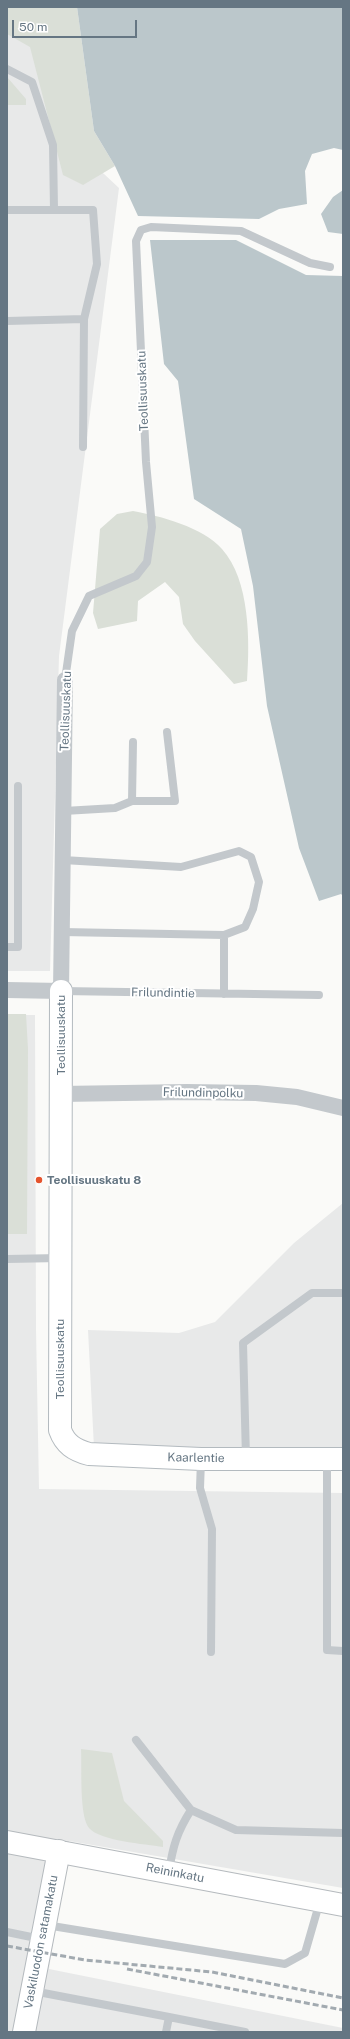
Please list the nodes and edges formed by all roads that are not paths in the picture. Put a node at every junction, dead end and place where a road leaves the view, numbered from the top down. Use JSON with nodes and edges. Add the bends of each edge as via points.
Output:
{"nodes":[{"id":1,"x":7,"y":69,"type":"edge"},
{"id":2,"x":7,"y":210,"type":"edge"},
{"id":3,"x":54,"y":210,"type":"junction"},
{"id":4,"x":330,"y":267,"type":"dead end"},
{"id":5,"x":84,"y":319,"type":"junction"},
{"id":6,"x":7,"y":321,"type":"edge"},
{"id":7,"x":83,"y":447,"type":"dead end"},
{"id":8,"x":65,"y":680,"type":"joint"},
{"id":9,"x":167,"y":732,"type":"dead end"},
{"id":10,"x":133,"y":742,"type":"dead end"},
{"id":11,"x":18,"y":786,"type":"dead end"},
{"id":12,"x":132,"y":801,"type":"junction"},
{"id":13,"x":64,"y":811,"type":"junction"},
{"id":14,"x":63,"y":860,"type":"junction"},
{"id":15,"x":62,"y":932,"type":"junction"},
{"id":16,"x":224,"y":935,"type":"junction"},
{"id":17,"x":7,"y":947,"type":"edge"},
{"id":18,"x":7,"y":990,"type":"edge"},
{"id":19,"x":61,"y":991,"type":"junction"},
{"id":20,"x":224,"y":994,"type":"junction"},
{"id":21,"x":319,"y":995,"type":"dead end"},
{"id":22,"x":61,"y":1094,"type":"junction"},
{"id":23,"x":343,"y":1108,"type":"edge"},
{"id":24,"x":62,"y":1258,"type":"junction"},
{"id":25,"x":7,"y":1259,"type":"edge"},
{"id":26,"x":343,"y":1293,"type":"edge"},
{"id":27,"x":60,"y":1430,"type":"joint"},
{"id":28,"x":201,"y":1459,"type":"junction"},
{"id":29,"x":246,"y":1459,"type":"junction"},
{"id":30,"x":335,"y":1459,"type":"edge"},
{"id":31,"x":343,"y":1651,"type":"edge"},
{"id":32,"x":212,"y":1652,"type":"dead end"},
{"id":33,"x":136,"y":1740,"type":"dead end"},
{"id":34,"x":191,"y":1810,"type":"junction"},
{"id":35,"x":343,"y":1833,"type":"edge"},
{"id":36,"x":7,"y":1842,"type":"edge"},
{"id":37,"x":59,"y":1851,"type":"junction"},
{"id":38,"x":169,"y":1872,"type":"junction"},
{"id":39,"x":320,"y":1901,"type":"junction"},
{"id":40,"x":343,"y":1906,"type":"edge"},
{"id":41,"x":7,"y":1932,"type":"edge"},
{"id":42,"x":42,"y":1932,"type":"junction"},
{"id":43,"x":32,"y":1990,"type":"junction"},
{"id":44,"x":169,"y":2017,"type":"junction"},
{"id":45,"x":24,"y":2032,"type":"edge"},
{"id":46,"x":166,"y":2032,"type":"edge"},
{"id":47,"x":245,"y":2032,"type":"edge"}],
"edges":[{"from":1,"to":3,"type":"lane","via":[[32,82],[54,145]]},
{"from":2,"to":3,"type":"lane"},
{"from":3,"to":5,"type":"lane","via":[[93,210],[97,264]]},
{"from":4,"to":8,"type":"lane","name":"Teollisuuskatu","via":[[310,263],[241,230],[151,227],[141,230],[136,241],[146,462],[152,527],[147,562],[136,576],[89,596],[72,631]]},
{"from":5,"to":6,"type":"lane"},
{"from":5,"to":7,"type":"lane"},
{"from":8,"to":13,"type":"street","name":"Teollisuuskatu"},
{"from":9,"to":12,"type":"lane","via":[[175,801]]},
{"from":10,"to":12,"type":"lane"},
{"from":11,"to":17,"type":"lane","via":[[18,947]]},
{"from":12,"to":13,"type":"lane","via":[[115,808]]},
{"from":13,"to":14,"type":"street","name":"Teollisuuskatu"},
{"from":14,"to":15,"type":"street","name":"Teollisuuskatu"},
{"from":14,"to":16,"type":"lane","via":[[181,867],[239,851],[252,857],[259,882],[253,909],[245,928]]},
{"from":15,"to":16,"type":"lane"},
{"from":15,"to":19,"type":"street","name":"Teollisuuskatu"},
{"from":16,"to":20,"type":"lane"},
{"from":18,"to":19,"type":"street","name":"Frilundintie"},
{"from":19,"to":20,"type":"lane","name":"Frilundintie"},
{"from":19,"to":22,"type":"street","name":"Teollisuuskatu"},
{"from":20,"to":21,"type":"lane","name":"Frilundintie"},
{"from":22,"to":23,"type":"street","name":"Frilundinpolku","via":[[256,1093],[297,1097]]},
{"from":22,"to":24,"type":"street","name":"Teollisuuskatu"},
{"from":24,"to":25,"type":"lane"},
{"from":24,"to":27,"type":"street","name":"Teollisuuskatu"},
{"from":26,"to":29,"type":"lane","via":[[312,1293],[243,1343]]},
{"from":27,"to":28,"type":"street","name":"Kaarlentie","via":[[64,1440],[78,1452]]},
{"from":28,"to":29,"type":"street","name":"Kaarlentie"},
{"from":28,"to":32,"type":"lane","via":[[200,1488],[212,1529]]},
{"from":29,"to":30,"type":"street","name":"Kaarlentie"},
{"from":30,"to":31,"type":"lane","via":[[327,1650]]},
{"from":33,"to":34,"type":"lane"},
{"from":34,"to":35,"type":"lane","via":[[236,1830]]},
{"from":34,"to":38,"type":"lane","via":[[179,1829]]},
{"from":36,"to":37,"type":"street","name":"Reininkatu"},
{"from":37,"to":38,"type":"street","name":"Reininkatu"},
{"from":37,"to":42,"type":"street","name":"Vaskiluodon satamakatu"},
{"from":38,"to":39,"type":"street","name":"Reininkatu"},
{"from":39,"to":40,"type":"street","name":"Reininkatu"},
{"from":39,"to":42,"type":"lane","via":[[305,1953],[285,1964]]},
{"from":41,"to":42,"type":"lane"},
{"from":42,"to":43,"type":"street","name":"Vaskiluodon satamakatu"},
{"from":43,"to":44,"type":"lane"},
{"from":43,"to":45,"type":"street","name":"Vaskiluodon satamakatu"},
{"from":44,"to":46,"type":"lane"},
{"from":44,"to":47,"type":"lane"}]}
